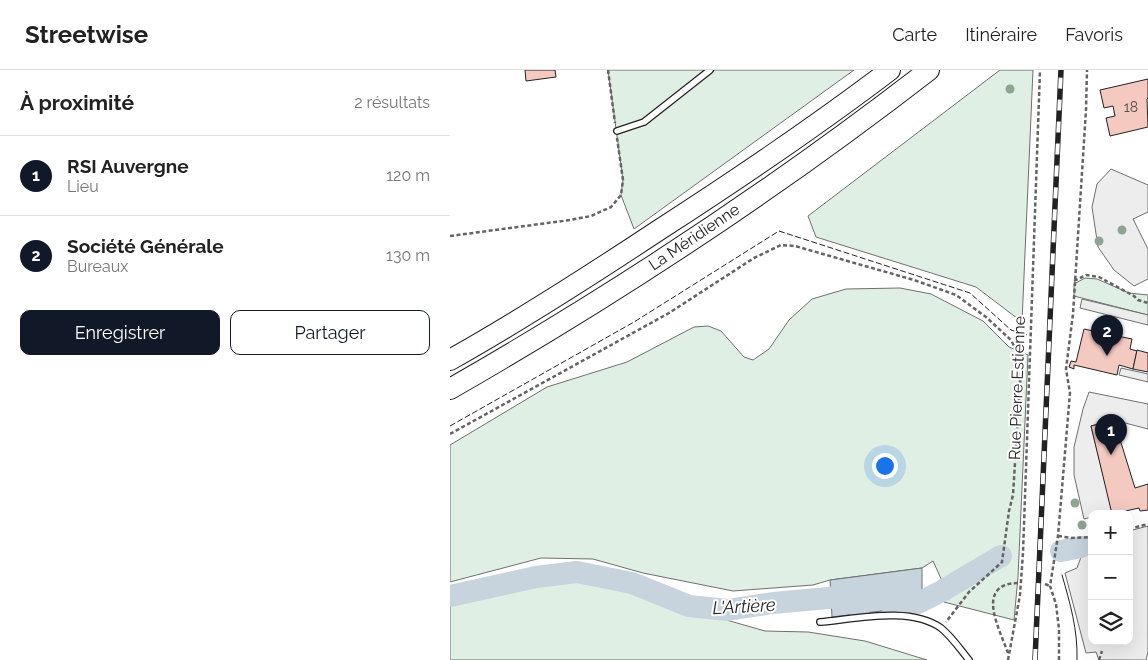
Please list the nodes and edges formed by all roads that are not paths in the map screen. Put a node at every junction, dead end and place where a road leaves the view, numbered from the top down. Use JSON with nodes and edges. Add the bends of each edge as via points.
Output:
{"nodes":[{"id":1,"x":710,"y":70,"type":"edge"},
{"id":2,"x":890,"y":70,"type":"edge"},
{"id":3,"x":930,"y":70,"type":"edge"},
{"id":4,"x":616,"y":131,"type":"road end"},
{"id":5,"x":450,"y":360,"type":"edge"},
{"id":6,"x":450,"y":389,"type":"edge"},
{"id":7,"x":820,"y":622,"type":"dead end"},
{"id":8,"x":969,"y":660,"type":"edge"}],
"edges":[{"from":1,"to":4,"type":"lane","via":[[644,122]]},
{"from":2,"to":5,"type":"highway","name":"La Méridienne","via":[[762,163],[618,258]]},
{"from":3,"to":6,"type":"highway","name":"La Méridienne","via":[[690,240],[557,326]]},
{"from":7,"to":8,"type":"lane","via":[[895,616],[925,619],[941,628]]}]}
